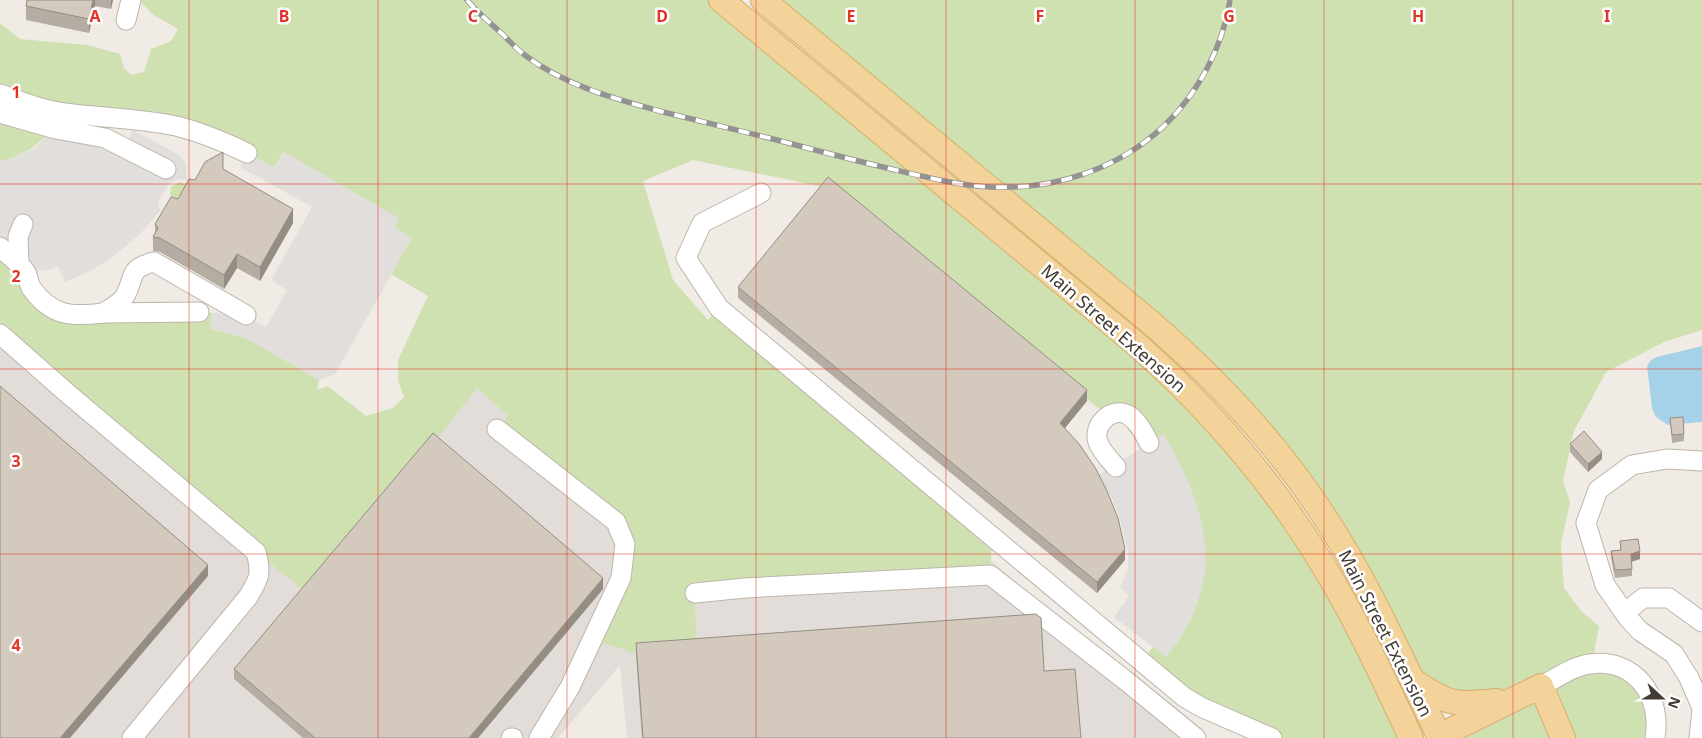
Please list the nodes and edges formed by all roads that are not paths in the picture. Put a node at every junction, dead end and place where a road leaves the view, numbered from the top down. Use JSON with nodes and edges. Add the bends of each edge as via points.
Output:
{"nodes":[{"id":1,"x":131,"y":0,"type":"edge"},
{"id":2,"x":721,"y":0,"type":"edge"},
{"id":3,"x":763,"y":0,"type":"edge"},
{"id":4,"x":126,"y":20,"type":"dead end"},
{"id":5,"x":0,"y":94,"type":"edge"},
{"id":6,"x":0,"y":113,"type":"edge"},
{"id":7,"x":94,"y":115,"type":"junction"},
{"id":8,"x":97,"y":136,"type":"junction"},
{"id":9,"x":247,"y":153,"type":"dead end"},
{"id":10,"x":166,"y":169,"type":"dead end"},
{"id":11,"x":761,"y":193,"type":"dead end"},
{"id":12,"x":23,"y":224,"type":"dead end"},
{"id":13,"x":0,"y":247,"type":"edge"},
{"id":14,"x":23,"y":269,"type":"junction"},
{"id":15,"x":125,"y":297,"type":"junction"},
{"id":16,"x":137,"y":312,"type":"junction"},
{"id":17,"x":199,"y":312,"type":"dead end"},
{"id":18,"x":103,"y":313,"type":"junction"},
{"id":19,"x":246,"y":315,"type":"dead end"},
{"id":20,"x":0,"y":334,"type":"edge"},
{"id":21,"x":497,"y":430,"type":"dead end"},
{"id":22,"x":1149,"y":443,"type":"dead end"},
{"id":23,"x":1702,"y":460,"type":"edge"},
{"id":24,"x":1116,"y":468,"type":"dead end"},
{"id":25,"x":695,"y":593,"type":"dead end"},
{"id":26,"x":1625,"y":613,"type":"junction"},
{"id":27,"x":1702,"y":622,"type":"edge"},
{"id":28,"x":1412,"y":680,"type":"junction"},
{"id":29,"x":1541,"y":686,"type":"junction"},
{"id":30,"x":1511,"y":700,"type":"junction"},
{"id":31,"x":1702,"y":709,"type":"edge"},
{"id":32,"x":1437,"y":737,"type":"edge"},
{"id":33,"x":132,"y":738,"type":"edge"},
{"id":34,"x":538,"y":738,"type":"edge"},
{"id":35,"x":1195,"y":738,"type":"edge"},
{"id":36,"x":1272,"y":738,"type":"edge"},
{"id":37,"x":1412,"y":738,"type":"edge"},
{"id":38,"x":1563,"y":738,"type":"edge"},
{"id":39,"x":1654,"y":738,"type":"edge"},
{"id":40,"x":1699,"y":738,"type":"edge"}],
"edges":[{"from":1,"to":4,"type":"lane"},
{"from":2,"to":37,"type":"main road","name":"Main Street Extension","via":[[1135,343],[1203,407],[1263,477],[1316,553],[1358,628]]},
{"from":3,"to":28,"type":"main road","name":"Main Street Extension","via":[[1150,322],[1220,386],[1281,456],[1322,512],[1371,597]]},
{"from":5,"to":7,"type":"lane","via":[[38,108]]},
{"from":6,"to":8,"type":"lane"},
{"from":7,"to":8,"type":"lane"},
{"from":7,"to":9,"type":"lane","via":[[174,126],[222,141]]},
{"from":8,"to":10,"type":"lane"},
{"from":11,"to":36,"type":"lane","via":[[702,223],[686,258],[719,308],[1184,697]]},
{"from":12,"to":14,"type":"lane","via":[[18,238]]},
{"from":13,"to":14,"type":"lane"},
{"from":14,"to":18,"type":"lane","via":[[30,286],[44,304],[56,312]]},
{"from":15,"to":16,"type":"lane"},
{"from":15,"to":18,"type":"lane"},
{"from":15,"to":19,"type":"lane","via":[[131,277],[140,266],[154,262]]},
{"from":16,"to":17,"type":"lane"},
{"from":16,"to":18,"type":"lane"},
{"from":20,"to":33,"type":"lane","via":[[256,552],[258,580],[248,597]]},
{"from":21,"to":34,"type":"lane","via":[[616,522],[625,544],[621,578],[570,687]]},
{"from":22,"to":24,"type":"lane","via":[[1130,416],[1120,412],[1108,416],[1100,424],[1098,443]]},
{"from":23,"to":26,"type":"lane","via":[[1632,465],[1598,490],[1586,523],[1605,584]]},
{"from":25,"to":35,"type":"lane","via":[[990,575]]},
{"from":26,"to":27,"type":"lane","via":[[1643,598],[1669,598]]},
{"from":26,"to":31,"type":"lane","via":[[1640,631],[1674,654]]},
{"from":28,"to":30,"type":"main road","via":[[1432,694],[1452,702]]},
{"from":28,"to":32,"type":"main road","name":"Main Street Extension"},
{"from":29,"to":30,"type":"main road"},
{"from":29,"to":38,"type":"main road"},
{"from":29,"to":39,"type":"lane","via":[[1584,665],[1603,664],[1620,668],[1640,680],[1651,696],[1656,716]]},
{"from":30,"to":32,"type":"main road"},
{"from":31,"to":40,"type":"lane"}]}
